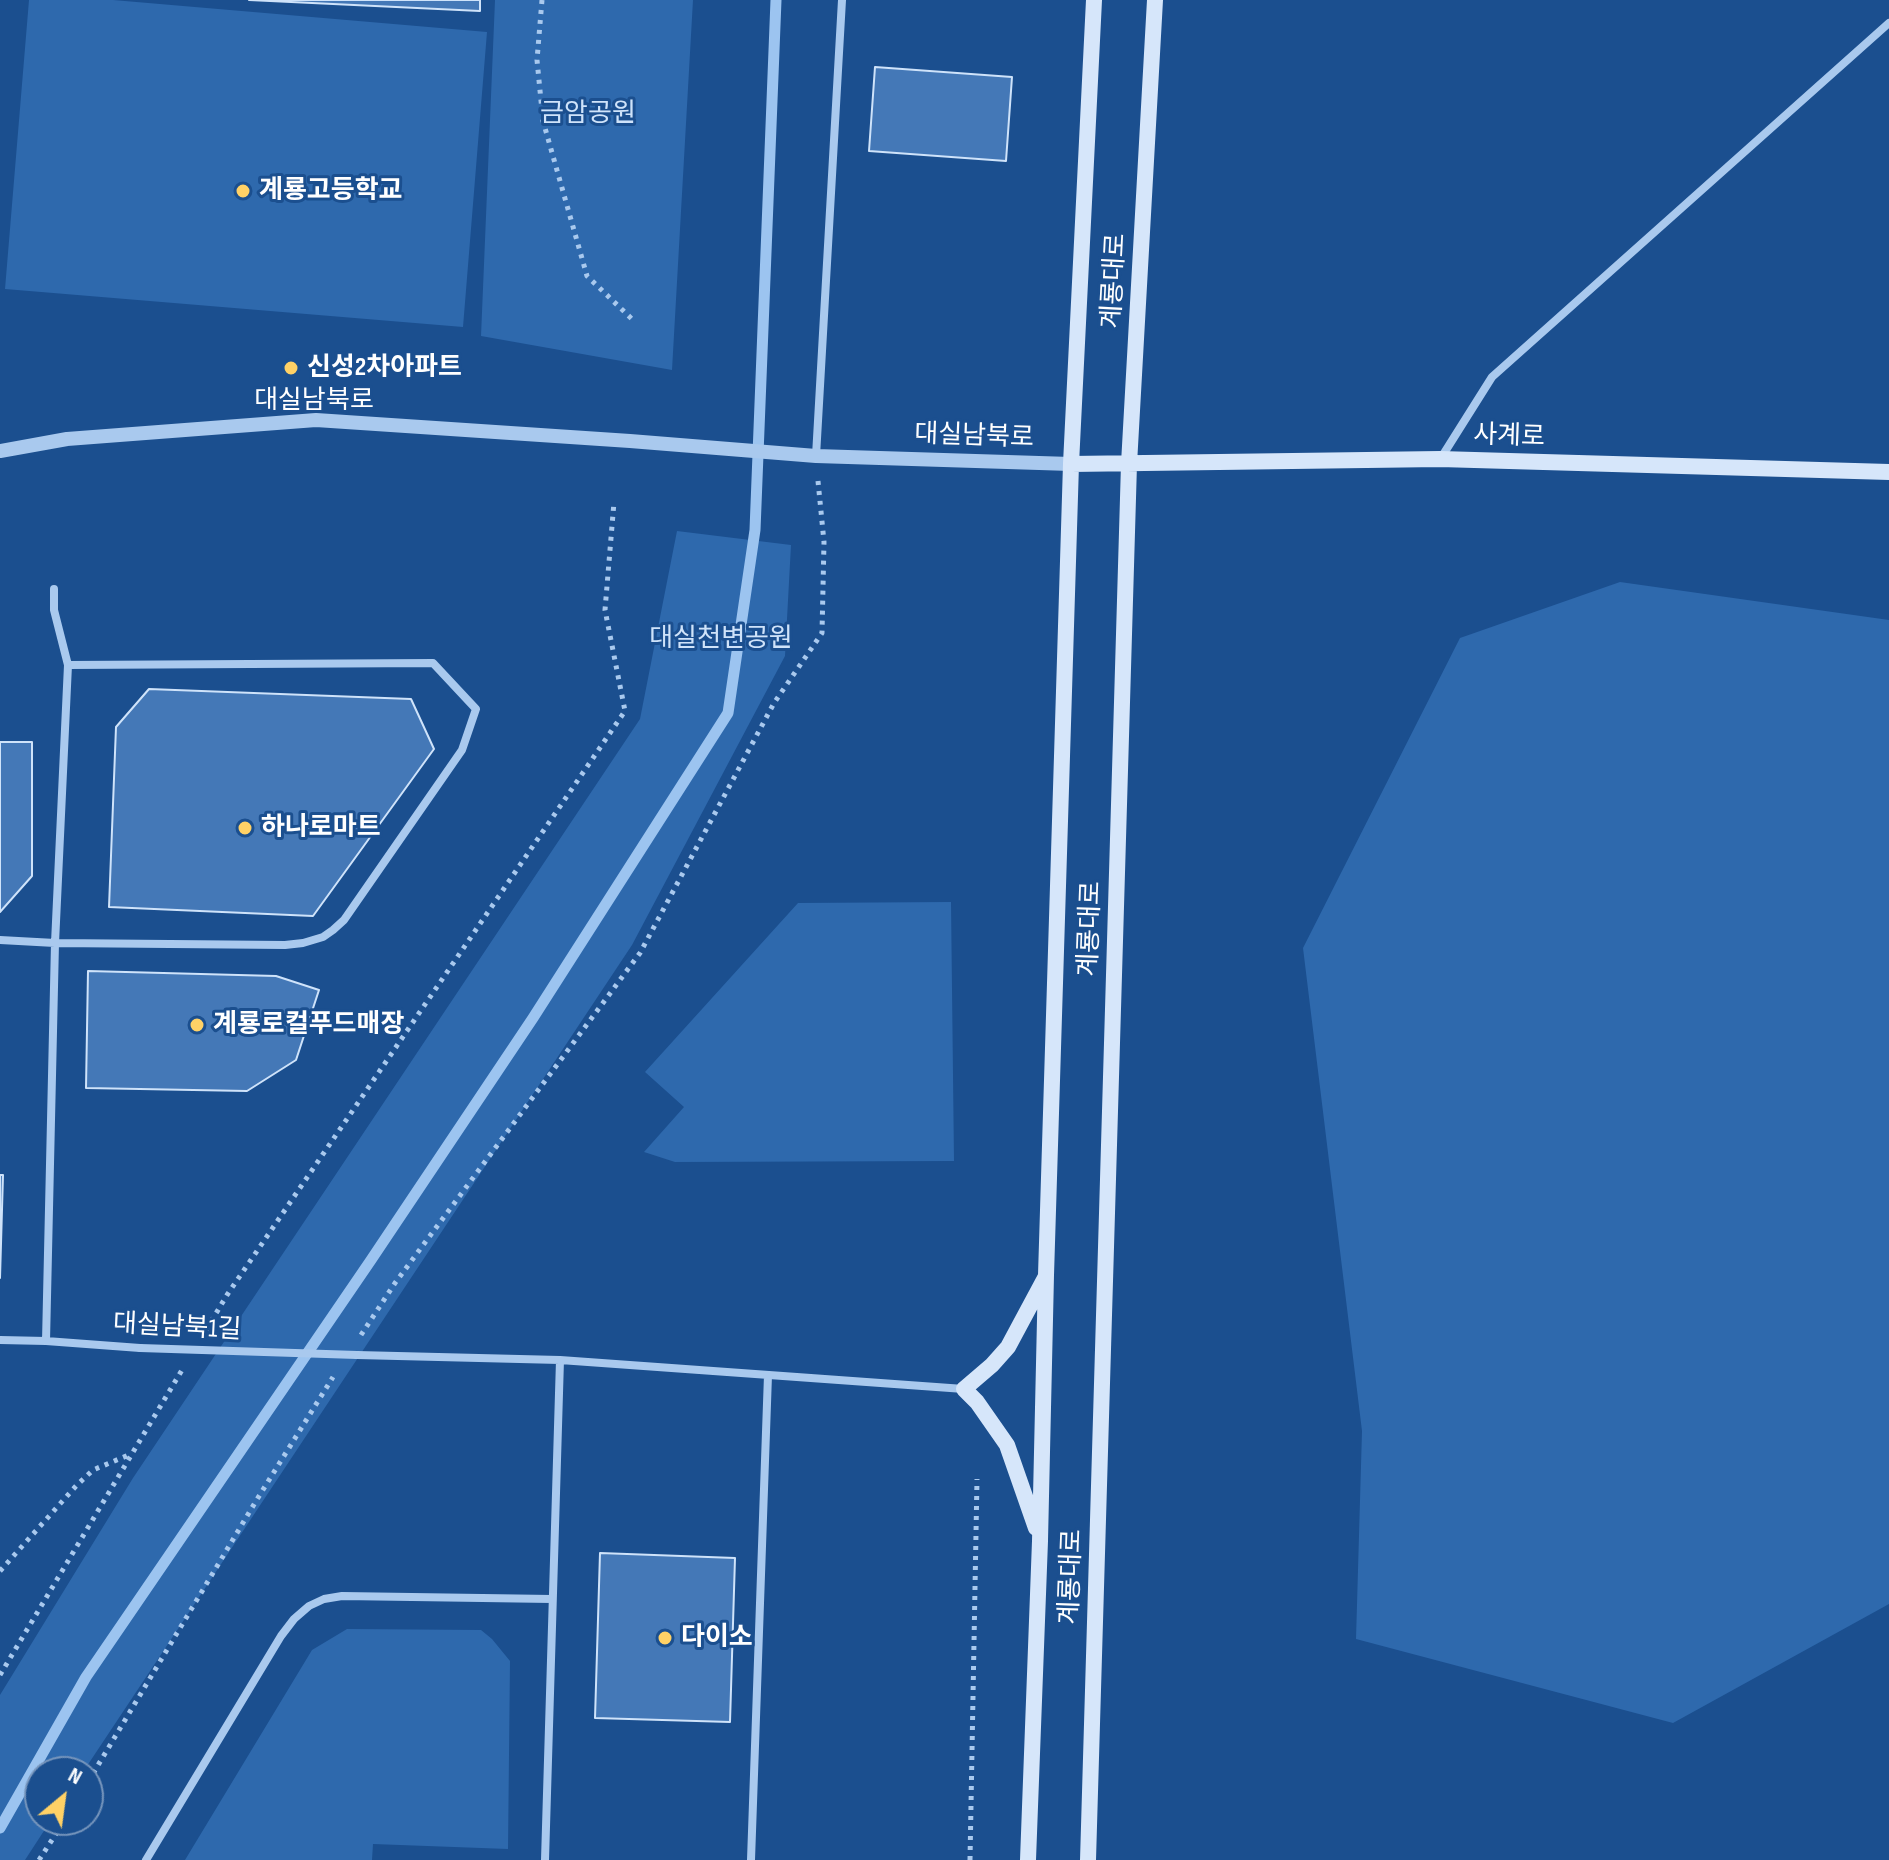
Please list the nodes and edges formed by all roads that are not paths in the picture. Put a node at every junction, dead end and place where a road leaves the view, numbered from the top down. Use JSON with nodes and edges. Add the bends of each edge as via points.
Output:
{"nodes":[{"id":1,"x":842,"y":0,"type":"edge"},
{"id":2,"x":1094,"y":0,"type":"edge"},
{"id":3,"x":1155,"y":0,"type":"edge"},
{"id":4,"x":1889,"y":23,"type":"edge"},
{"id":5,"x":0,"y":451,"type":"edge"},
{"id":6,"x":816,"y":456,"type":"junction"},
{"id":7,"x":1440,"y":459,"type":"junction"},
{"id":8,"x":1071,"y":464,"type":"junction"},
{"id":9,"x":1129,"y":464,"type":"junction"},
{"id":10,"x":1889,"y":472,"type":"edge"},
{"id":11,"x":54,"y":589,"type":"dead end"},
{"id":12,"x":68,"y":665,"type":"junction"},
{"id":13,"x":0,"y":940,"type":"edge"},
{"id":14,"x":55,"y":943,"type":"junction"},
{"id":15,"x":1046,"y":1275,"type":"junction"},
{"id":16,"x":0,"y":1340,"type":"edge"},
{"id":17,"x":46,"y":1341,"type":"junction"},
{"id":18,"x":560,"y":1360,"type":"junction"},
{"id":19,"x":768,"y":1375,"type":"junction"},
{"id":20,"x":964,"y":1389,"type":"junction"},
{"id":21,"x":1040,"y":1541,"type":"junction"},
{"id":22,"x":552,"y":1599,"type":"junction"},
{"id":23,"x":146,"y":1860,"type":"edge"},
{"id":24,"x":545,"y":1860,"type":"edge"},
{"id":25,"x":751,"y":1860,"type":"edge"},
{"id":26,"x":1028,"y":1860,"type":"edge"},
{"id":27,"x":1088,"y":1860,"type":"edge"}],
"edges":[{"from":1,"to":6,"type":"street"},
{"from":2,"to":8,"type":"main road","name":"계룡대로"},
{"from":3,"to":9,"type":"main road","name":"계룡대로"},
{"from":4,"to":7,"type":"street","via":[[1492,377]]},
{"from":5,"to":6,"type":"street","name":"대실남북로","via":[[67,439],[316,420]]},
{"from":6,"to":8,"type":"street","name":"대실남북로"},
{"from":7,"to":9,"type":"main road","name":"사계로"},
{"from":7,"to":10,"type":"main road","name":"사계로"},
{"from":8,"to":9,"type":"main road","name":"대실남북로"},
{"from":8,"to":15,"type":"main road","name":"계룡대로"},
{"from":9,"to":27,"type":"main road","name":"계룡대로"},
{"from":11,"to":12,"type":"street"},
{"from":12,"to":14,"type":"street"},
{"from":12,"to":14,"type":"street","via":[[433,663],[476,709],[462,750],[344,920],[323,937],[285,945]]},
{"from":13,"to":14,"type":"street"},
{"from":14,"to":17,"type":"street"},
{"from":15,"to":20,"type":"main road","via":[[1008,1347]]},
{"from":15,"to":21,"type":"main road","name":"계룡대로"},
{"from":16,"to":17,"type":"street","name":"대실남북1길"},
{"from":17,"to":18,"type":"street","name":"대실남북1길","bridge":true},
{"from":18,"to":19,"type":"street","name":"대실남북1길"},
{"from":18,"to":22,"type":"street"},
{"from":19,"to":20,"type":"street","name":"대실남북1길"},
{"from":19,"to":25,"type":"street"},
{"from":20,"to":21,"type":"main road","via":[[1007,1445]]},
{"from":21,"to":26,"type":"main road","name":"계룡대로"},
{"from":22,"to":23,"type":"street","via":[[342,1596],[309,1606],[281,1636]]},
{"from":22,"to":24,"type":"street"}]}
